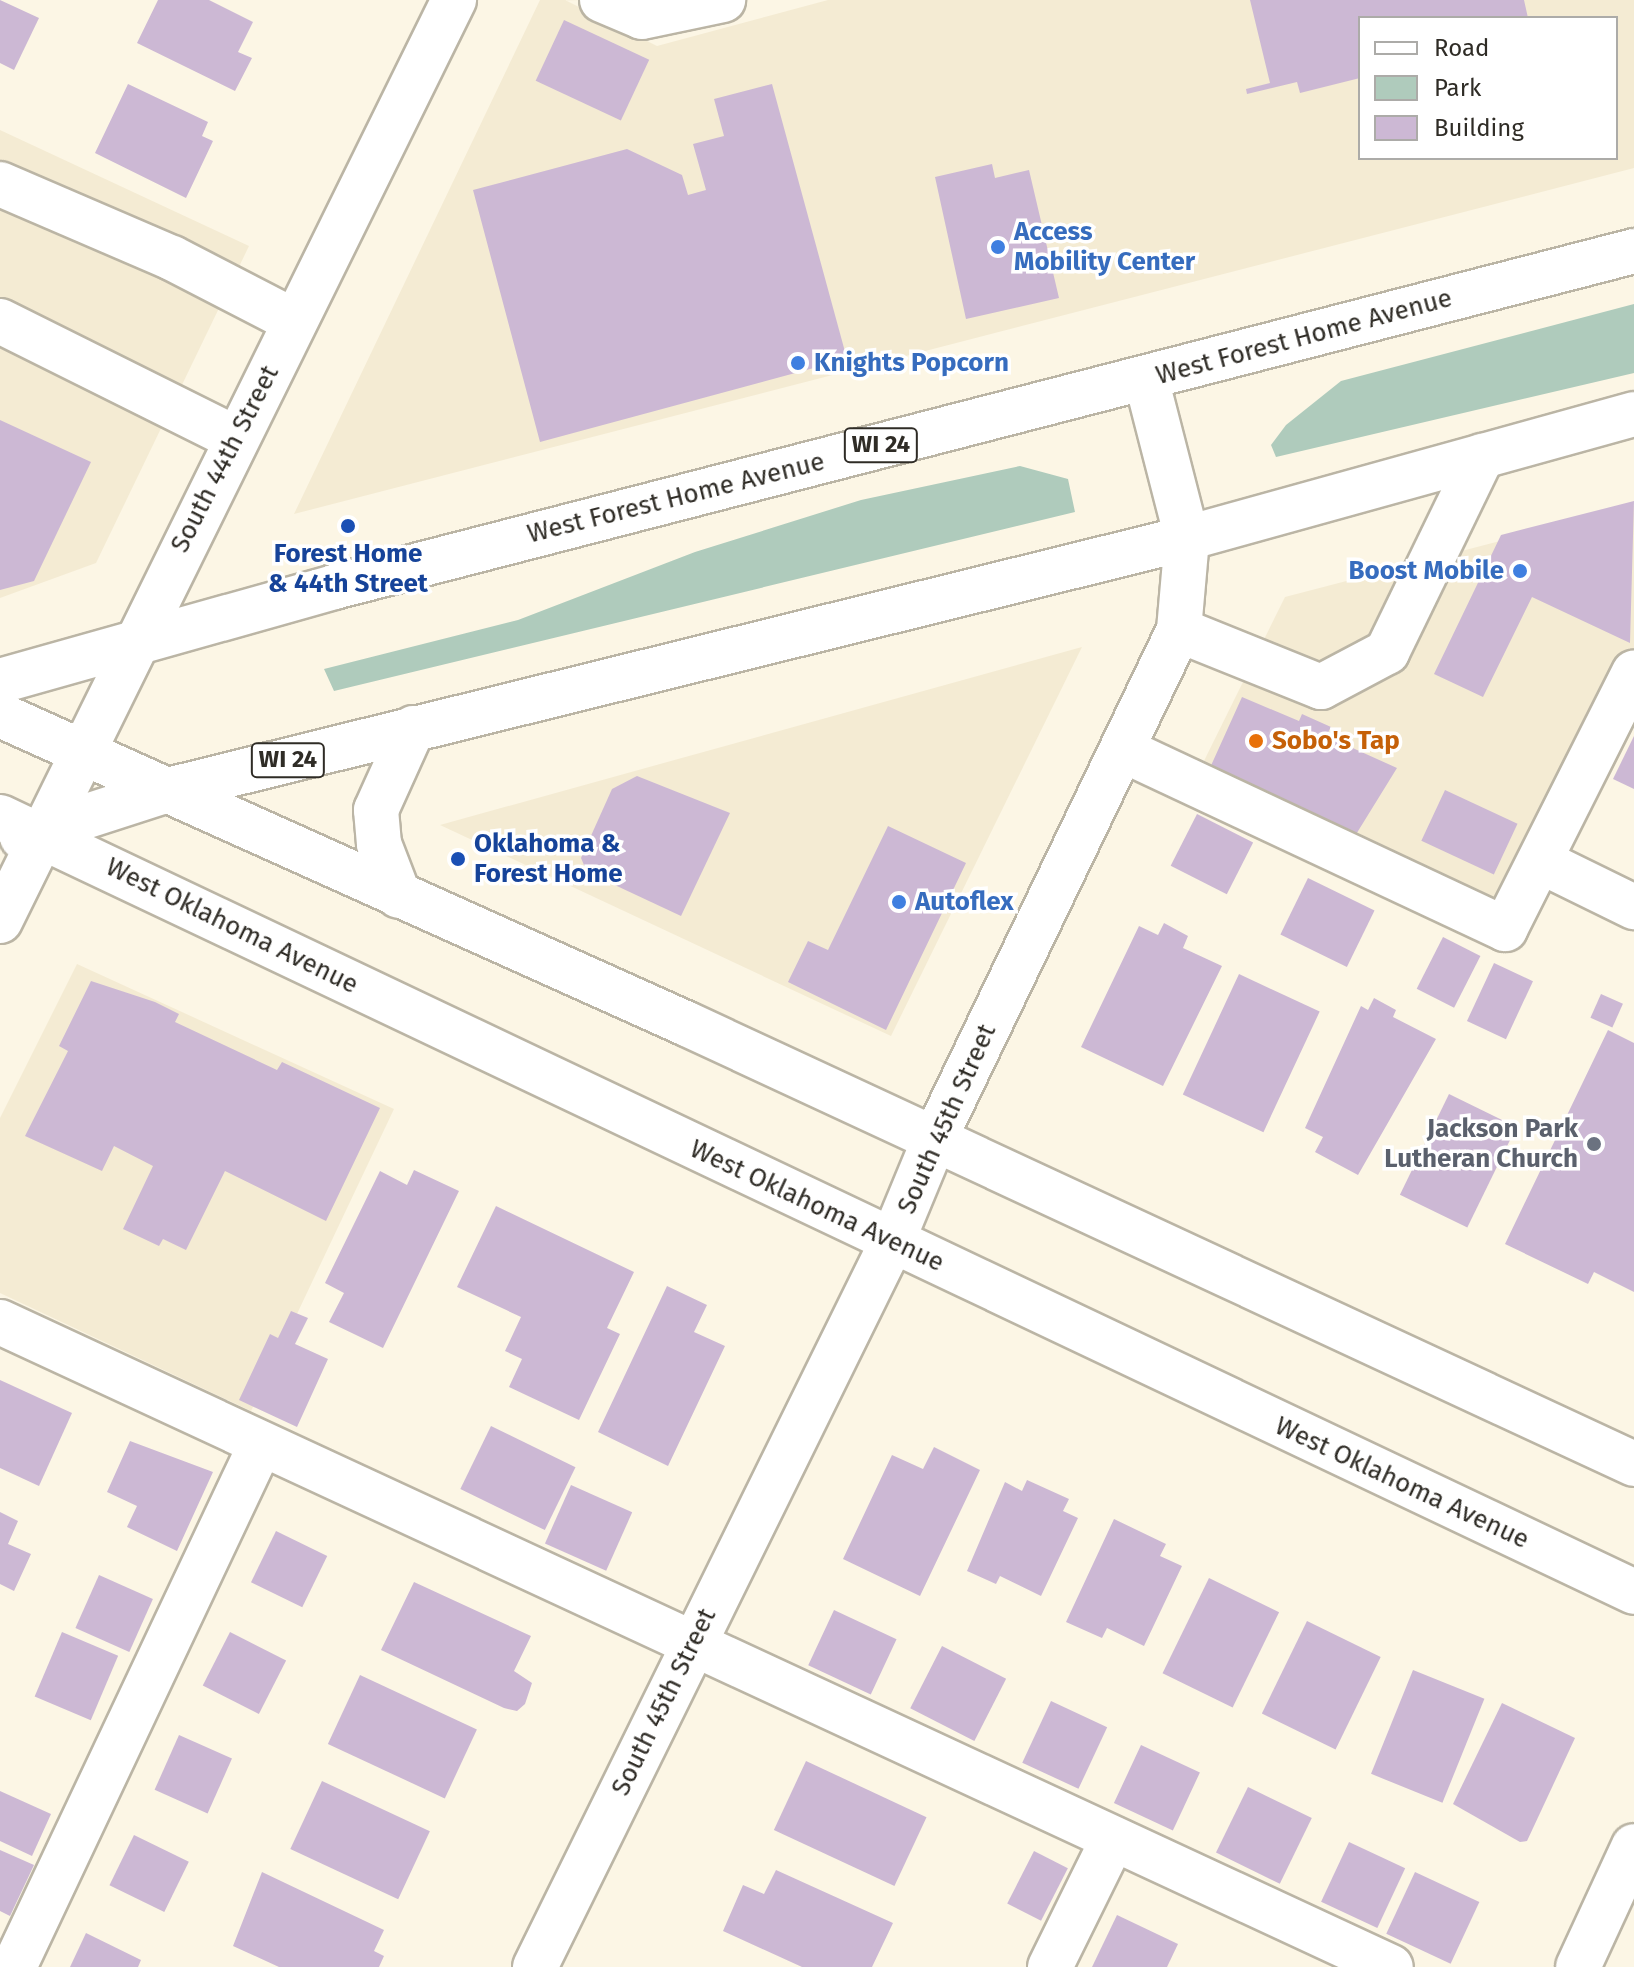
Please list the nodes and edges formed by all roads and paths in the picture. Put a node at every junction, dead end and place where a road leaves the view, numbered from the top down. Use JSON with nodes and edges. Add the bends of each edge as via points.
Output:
{"nodes":[{"id":1,"x":454,"y":0,"type":"edge"},
{"id":2,"x":602,"y":0,"type":"edge"},
{"id":3,"x":723,"y":0,"type":"edge"},
{"id":4,"x":0,"y":184,"type":"edge"},
{"id":5,"x":1634,"y":251,"type":"edge"},
{"id":6,"x":0,"y":321,"type":"edge"},
{"id":7,"x":294,"y":321,"type":"junction"},
{"id":8,"x":1146,"y":378,"type":"junction"},
{"id":9,"x":1634,"y":414,"type":"edge"},
{"id":10,"x":235,"y":438,"type":"junction"},
{"id":11,"x":1482,"y":456,"type":"junction"},
{"id":12,"x":1187,"y":538,"type":"junction"},
{"id":13,"x":1179,"y":630,"type":"junction"},
{"id":14,"x":131,"y":647,"type":"junction"},
{"id":15,"x":1634,"y":673,"type":"edge"},
{"id":16,"x":0,"y":681,"type":"edge"},
{"id":17,"x":0,"y":715,"type":"edge"},
{"id":18,"x":413,"y":728,"type":"junction"},
{"id":19,"x":1123,"y":750,"type":"junction"},
{"id":20,"x":78,"y":753,"type":"junction"},
{"id":21,"x":164,"y":791,"type":"junction"},
{"id":22,"x":13,"y":831,"type":"edge"},
{"id":23,"x":1540,"y":861,"type":"junction"},
{"id":24,"x":399,"y":896,"type":"junction"},
{"id":25,"x":1634,"y":907,"type":"edge"},
{"id":26,"x":0,"y":921,"type":"edge"},
{"id":27,"x":935,"y":1138,"type":"junction"},
{"id":28,"x":892,"y":1242,"type":"junction"},
{"id":29,"x":0,"y":1322,"type":"edge"},
{"id":30,"x":261,"y":1444,"type":"junction"},
{"id":31,"x":1634,"y":1464,"type":"edge"},
{"id":32,"x":1634,"y":1592,"type":"edge"},
{"id":33,"x":692,"y":1645,"type":"junction"},
{"id":34,"x":1113,"y":1839,"type":"junction"},
{"id":35,"x":1634,"y":1846,"type":"edge"},
{"id":36,"x":14,"y":1967,"type":"edge"},
{"id":37,"x":535,"y":1967,"type":"edge"},
{"id":38,"x":1050,"y":1967,"type":"edge"},
{"id":39,"x":1391,"y":1967,"type":"edge"},
{"id":40,"x":1578,"y":1967,"type":"edge"}],
"edges":[{"from":1,"to":7,"type":"main road","name":"South 44th Street"},
{"from":2,"to":3,"type":"main road","via":[[642,17]]},
{"from":4,"to":7,"type":"main road","via":[[172,258]]},
{"from":5,"to":8,"type":"main road","name":"West Forest Home Avenue","number":"WI 24"},
{"from":6,"to":10,"type":"main road"},
{"from":7,"to":10,"type":"main road","name":"South 44th Street"},
{"from":8,"to":12,"type":"main road","name":"South 45th Street"},
{"from":8,"to":14,"type":"main road","name":"West Forest Home Avenue","number":"WI 24","via":[[334,587]]},
{"from":9,"to":11,"type":"main road","number":"WI 24"},
{"from":10,"to":14,"type":"main road","name":"South 44th Street"},
{"from":11,"to":12,"type":"main road","number":"WI 24"},
{"from":11,"to":13,"type":"main road","via":[[1387,652],[1321,687]]},
{"from":12,"to":13,"type":"main road","name":"South 45th Street"},
{"from":12,"to":18,"type":"main road","number":"WI 24"},
{"from":13,"to":19,"type":"main road","name":"South 45th Street"},
{"from":14,"to":16,"type":"main road","name":"West Forest Home Avenue","number":"WI 24"},
{"from":14,"to":20,"type":"main road","name":"South 44th Street"},
{"from":15,"to":23,"type":"main road"},
{"from":17,"to":20,"type":"main road"},
{"from":18,"to":21,"type":"main road","number":"WI 24"},
{"from":18,"to":24,"type":"main road","via":[[376,810],[379,844]]},
{"from":19,"to":23,"type":"main road","via":[[1505,929]]},
{"from":19,"to":27,"type":"main road","name":"South 45th Street"},
{"from":20,"to":21,"type":"main road"},
{"from":20,"to":22,"type":"main road","name":"South 44th Street"},
{"from":21,"to":22,"type":"main road","number":"WI 24"},
{"from":21,"to":24,"type":"main road"},
{"from":22,"to":26,"type":"main road","name":"South 44th Street"},
{"from":22,"to":28,"type":"main road","name":"West Oklahoma Avenue"},
{"from":23,"to":25,"type":"main road"},
{"from":24,"to":27,"type":"main road"},
{"from":27,"to":28,"type":"main road","name":"South 45th Street"},
{"from":27,"to":31,"type":"main road"},
{"from":28,"to":32,"type":"main road","name":"West Oklahoma Avenue"},
{"from":28,"to":33,"type":"main road","name":"South 45th Street"},
{"from":29,"to":30,"type":"main road"},
{"from":30,"to":33,"type":"main road"},
{"from":30,"to":36,"type":"main road"},
{"from":33,"to":34,"type":"main road"},
{"from":33,"to":37,"type":"main road","name":"South 45th Street"},
{"from":34,"to":38,"type":"main road"},
{"from":34,"to":39,"type":"main road"},
{"from":35,"to":40,"type":"main road"}]}
